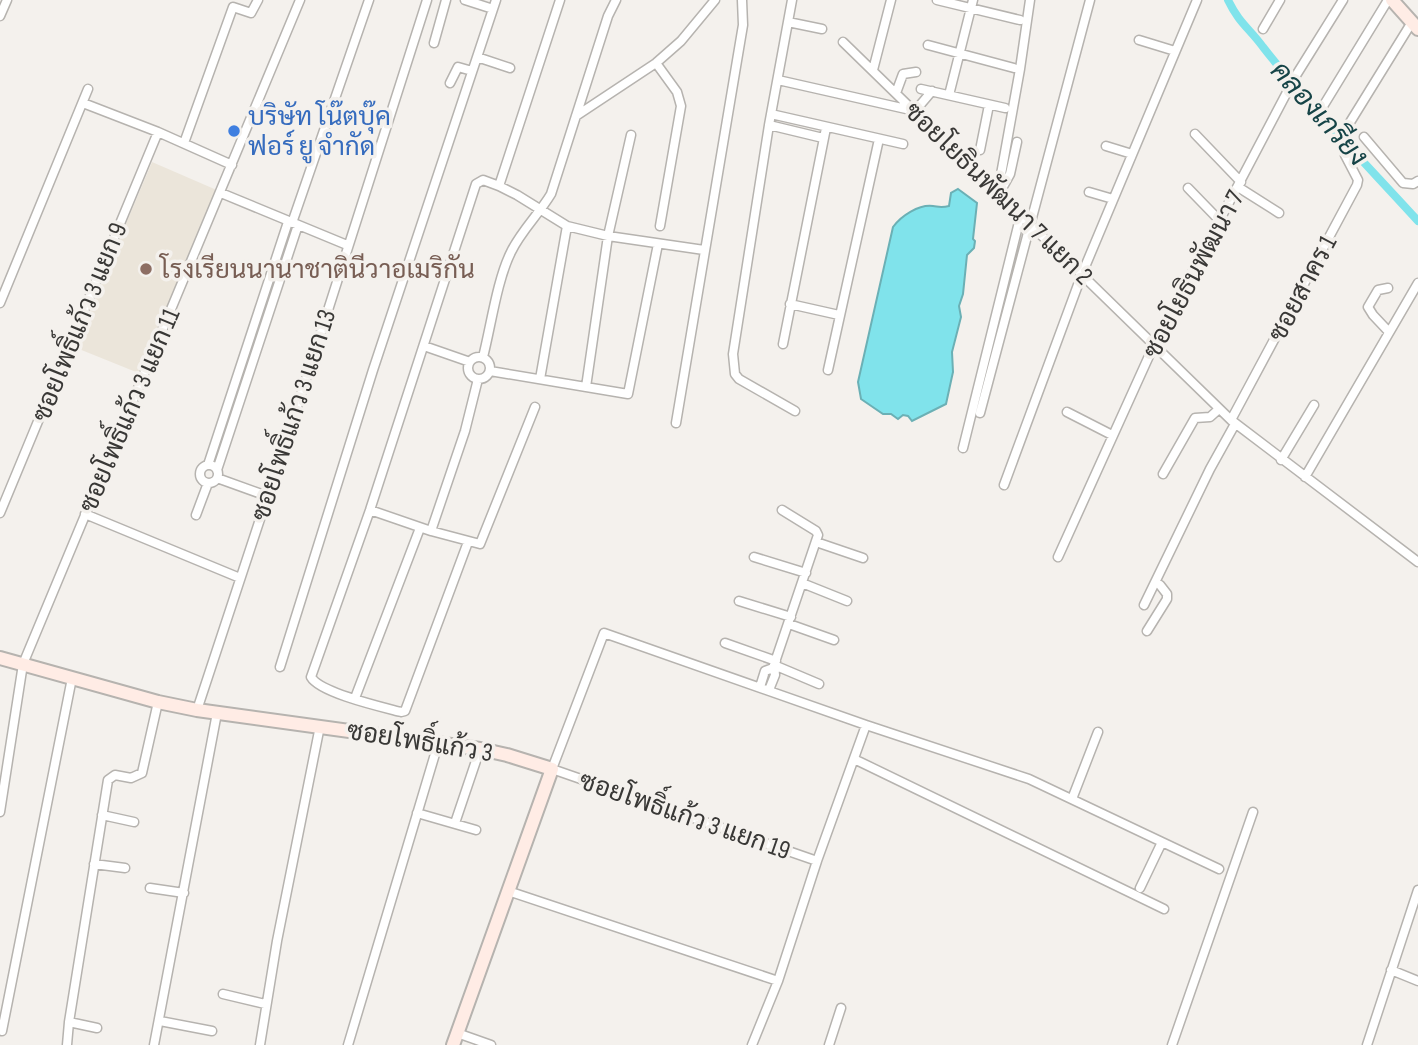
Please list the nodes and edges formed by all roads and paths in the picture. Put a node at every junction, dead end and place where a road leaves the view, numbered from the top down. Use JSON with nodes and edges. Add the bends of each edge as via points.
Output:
{"nodes":[{"id":1,"x":7,"y":0,"type":"edge"},
{"id":2,"x":257,"y":0,"type":"edge"},
{"id":3,"x":300,"y":0,"type":"edge"},
{"id":4,"x":369,"y":0,"type":"edge"},
{"id":5,"x":427,"y":0,"type":"edge"},
{"id":6,"x":446,"y":0,"type":"edge"},
{"id":7,"x":465,"y":0,"type":"edge"},
{"id":8,"x":560,"y":0,"type":"edge"},
{"id":9,"x":616,"y":0,"type":"edge"},
{"id":10,"x":715,"y":0,"type":"edge"},
{"id":11,"x":742,"y":0,"type":"edge"},
{"id":12,"x":792,"y":0,"type":"edge"},
{"id":13,"x":891,"y":0,"type":"edge"},
{"id":14,"x":1030,"y":0,"type":"edge"},
{"id":15,"x":1090,"y":0,"type":"edge"},
{"id":16,"x":1197,"y":0,"type":"edge"},
{"id":17,"x":1280,"y":0,"type":"edge"},
{"id":18,"x":1343,"y":0,"type":"edge"},
{"id":19,"x":1390,"y":0,"type":"edge"},
{"id":20,"x":937,"y":1,"type":"edge"},
{"id":21,"x":234,"y":4,"type":"edge"},
{"id":22,"x":972,"y":4,"type":"edge"},
{"id":23,"x":494,"y":5,"type":"edge"},
{"id":24,"x":0,"y":16,"type":"edge"},
{"id":25,"x":1020,"y":20,"type":"dead end"},
{"id":26,"x":788,"y":22,"type":"junction"},
{"id":27,"x":1415,"y":25,"type":"edge"},
{"id":28,"x":822,"y":29,"type":"dead end"},
{"id":29,"x":1264,"y":29,"type":"dead end"},
{"id":30,"x":1139,"y":40,"type":"dead end"},
{"id":31,"x":843,"y":42,"type":"dead end"},
{"id":32,"x":434,"y":43,"type":"dead end"},
{"id":33,"x":928,"y":46,"type":"dead end"},
{"id":34,"x":1175,"y":51,"type":"junction"},
{"id":35,"x":960,"y":53,"type":"junction"},
{"id":36,"x":477,"y":57,"type":"junction"},
{"id":37,"x":656,"y":63,"type":"junction"},
{"id":38,"x":510,"y":68,"type":"dead end"},
{"id":39,"x":1014,"y":68,"type":"dead end"},
{"id":40,"x":873,"y":70,"type":"junction"},
{"id":41,"x":472,"y":71,"type":"junction"},
{"id":42,"x":916,"y":72,"type":"dead end"},
{"id":43,"x":778,"y":80,"type":"junction"},
{"id":44,"x":450,"y":83,"type":"dead end"},
{"id":45,"x":88,"y":89,"type":"dead end"},
{"id":46,"x":921,"y":89,"type":"dead end"},
{"id":47,"x":932,"y":91,"type":"junction"},
{"id":48,"x":896,"y":93,"type":"junction"},
{"id":49,"x":949,"y":95,"type":"junction"},
{"id":50,"x":83,"y":103,"type":"junction"},
{"id":51,"x":989,"y":105,"type":"junction"},
{"id":52,"x":1005,"y":108,"type":"dead end"},
{"id":53,"x":1322,"y":108,"type":"dead end"},
{"id":54,"x":915,"y":111,"type":"junction"},
{"id":55,"x":771,"y":114,"type":"junction"},
{"id":56,"x":576,"y":116,"type":"junction"},
{"id":57,"x":769,"y":125,"type":"junction"},
{"id":58,"x":826,"y":128,"type":"junction"},
{"id":59,"x":158,"y":132,"type":"junction"},
{"id":60,"x":1344,"y":132,"type":"dead end"},
{"id":61,"x":1195,"y":134,"type":"dead end"},
{"id":62,"x":631,"y":135,"type":"dead end"},
{"id":63,"x":1364,"y":137,"type":"dead end"},
{"id":64,"x":823,"y":138,"type":"junction"},
{"id":65,"x":879,"y":139,"type":"junction"},
{"id":66,"x":1017,"y":142,"type":"dead end"},
{"id":67,"x":184,"y":143,"type":"junction"},
{"id":68,"x":903,"y":144,"type":"dead end"},
{"id":69,"x":1106,"y":146,"type":"dead end"},
{"id":70,"x":979,"y":150,"type":"dead end"},
{"id":71,"x":1132,"y":154,"type":"junction"},
{"id":72,"x":1345,"y":155,"type":"dead end"},
{"id":73,"x":232,"y":165,"type":"junction"},
{"id":74,"x":1418,"y":181,"type":"edge"},
{"id":75,"x":1240,"y":185,"type":"junction"},
{"id":76,"x":499,"y":186,"type":"junction"},
{"id":77,"x":1188,"y":188,"type":"dead end"},
{"id":78,"x":1090,"y":191,"type":"dead end"},
{"id":79,"x":999,"y":192,"type":"junction"},
{"id":80,"x":221,"y":193,"type":"junction"},
{"id":81,"x":1113,"y":200,"type":"junction"},
{"id":82,"x":541,"y":212,"type":"junction"},
{"id":83,"x":1279,"y":213,"type":"dead end"},
{"id":84,"x":1021,"y":214,"type":"junction"},
{"id":85,"x":1220,"y":221,"type":"junction"},
{"id":86,"x":1029,"y":222,"type":"junction"},
{"id":87,"x":293,"y":224,"type":"junction"},
{"id":88,"x":566,"y":226,"type":"junction"},
{"id":89,"x":660,"y":226,"type":"dead end"},
{"id":90,"x":285,"y":234,"type":"junction"},
{"id":91,"x":608,"y":236,"type":"junction"},
{"id":92,"x":294,"y":237,"type":"junction"},
{"id":93,"x":658,"y":244,"type":"junction"},
{"id":94,"x":347,"y":245,"type":"junction"},
{"id":95,"x":704,"y":250,"type":"junction"},
{"id":96,"x":273,"y":269,"type":"junction"},
{"id":97,"x":282,"y":272,"type":"junction"},
{"id":98,"x":1082,"y":274,"type":"junction"},
{"id":99,"x":1418,"y":283,"type":"edge"},
{"id":100,"x":1388,"y":288,"type":"dead end"},
{"id":101,"x":0,"y":303,"type":"edge"},
{"id":102,"x":790,"y":304,"type":"junction"},
{"id":103,"x":839,"y":316,"type":"junction"},
{"id":104,"x":1389,"y":332,"type":"junction"},
{"id":105,"x":783,"y":344,"type":"dead end"},
{"id":106,"x":1154,"y":345,"type":"junction"},
{"id":107,"x":424,"y":346,"type":"junction"},
{"id":108,"x":483,"y":357,"type":"junction"},
{"id":109,"x":470,"y":362,"type":"junction"},
{"id":110,"x":828,"y":370,"type":"dead end"},
{"id":111,"x":490,"y":371,"type":"junction"},
{"id":112,"x":478,"y":379,"type":"junction"},
{"id":113,"x":540,"y":379,"type":"junction"},
{"id":114,"x":586,"y":387,"type":"junction"},
{"id":115,"x":233,"y":391,"type":"junction"},
{"id":116,"x":242,"y":394,"type":"junction"},
{"id":117,"x":1314,"y":405,"type":"dead end"},
{"id":118,"x":535,"y":407,"type":"dead end"},
{"id":119,"x":1219,"y":409,"type":"junction"},
{"id":120,"x":795,"y":411,"type":"dead end"},
{"id":121,"x":1068,"y":412,"type":"dead end"},
{"id":122,"x":980,"y":413,"type":"dead end"},
{"id":123,"x":1233,"y":422,"type":"junction"},
{"id":124,"x":676,"y":423,"type":"dead end"},
{"id":125,"x":1112,"y":435,"type":"junction"},
{"id":126,"x":963,"y":448,"type":"dead end"},
{"id":127,"x":1281,"y":460,"type":"junction"},
{"id":128,"x":208,"y":465,"type":"junction"},
{"id":129,"x":217,"y":474,"type":"junction"},
{"id":130,"x":1163,"y":474,"type":"dead end"},
{"id":131,"x":1304,"y":477,"type":"junction"},
{"id":132,"x":208,"y":483,"type":"junction"},
{"id":133,"x":1004,"y":485,"type":"dead end"},
{"id":134,"x":267,"y":496,"type":"junction"},
{"id":135,"x":370,"y":510,"type":"junction"},
{"id":136,"x":782,"y":510,"type":"dead end"},
{"id":137,"x":0,"y":513,"type":"edge"},
{"id":138,"x":85,"y":514,"type":"junction"},
{"id":139,"x":196,"y":515,"type":"dead end"},
{"id":140,"x":420,"y":528,"type":"junction"},
{"id":141,"x":431,"y":531,"type":"junction"},
{"id":142,"x":816,"y":541,"type":"junction"},
{"id":143,"x":468,"y":542,"type":"junction"},
{"id":144,"x":754,"y":557,"type":"dead end"},
{"id":145,"x":1058,"y":557,"type":"dead end"},
{"id":146,"x":863,"y":558,"type":"dead end"},
{"id":147,"x":1418,"y":562,"type":"edge"},
{"id":148,"x":806,"y":573,"type":"junction"},
{"id":149,"x":240,"y":578,"type":"junction"},
{"id":150,"x":802,"y":583,"type":"junction"},
{"id":151,"x":1160,"y":585,"type":"dead end"},
{"id":152,"x":739,"y":601,"type":"dead end"},
{"id":153,"x":847,"y":601,"type":"dead end"},
{"id":154,"x":1144,"y":605,"type":"dead end"},
{"id":155,"x":790,"y":621,"type":"junction"},
{"id":156,"x":1147,"y":631,"type":"dead end"},
{"id":157,"x":834,"y":640,"type":"dead end"},
{"id":158,"x":725,"y":643,"type":"dead end"},
{"id":159,"x":0,"y":658,"type":"edge"},
{"id":160,"x":23,"y":664,"type":"junction"},
{"id":161,"x":775,"y":665,"type":"junction"},
{"id":162,"x":280,"y":667,"type":"dead end"},
{"id":163,"x":72,"y":678,"type":"junction"},
{"id":164,"x":820,"y":684,"type":"dead end"},
{"id":165,"x":765,"y":688,"type":"junction"},
{"id":166,"x":355,"y":698,"type":"junction"},
{"id":167,"x":158,"y":702,"type":"junction"},
{"id":168,"x":197,"y":710,"type":"junction"},
{"id":169,"x":217,"y":713,"type":"junction"},
{"id":170,"x":866,"y":725,"type":"junction"},
{"id":171,"x":320,"y":726,"type":"junction"},
{"id":172,"x":1098,"y":732,"type":"dead end"},
{"id":173,"x":438,"y":744,"type":"junction"},
{"id":174,"x":480,"y":749,"type":"junction"},
{"id":175,"x":855,"y":759,"type":"junction"},
{"id":176,"x":552,"y":769,"type":"junction"},
{"id":177,"x":1072,"y":799,"type":"junction"},
{"id":178,"x":0,"y":812,"type":"edge"},
{"id":179,"x":1253,"y":812,"type":"dead end"},
{"id":180,"x":417,"y":813,"type":"junction"},
{"id":181,"x":102,"y":815,"type":"junction"},
{"id":182,"x":134,"y":822,"type":"dead end"},
{"id":183,"x":455,"y":823,"type":"junction"},
{"id":184,"x":476,"y":830,"type":"dead end"},
{"id":185,"x":1161,"y":842,"type":"junction"},
{"id":186,"x":817,"y":861,"type":"junction"},
{"id":187,"x":94,"y":864,"type":"junction"},
{"id":188,"x":125,"y":868,"type":"dead end"},
{"id":189,"x":1219,"y":869,"type":"dead end"},
{"id":190,"x":150,"y":888,"type":"dead end"},
{"id":191,"x":1139,"y":888,"type":"dead end"},
{"id":192,"x":1418,"y":890,"type":"edge"},
{"id":193,"x":508,"y":891,"type":"junction"},
{"id":194,"x":184,"y":893,"type":"junction"},
{"id":195,"x":1164,"y":909,"type":"dead end"},
{"id":196,"x":1391,"y":970,"type":"junction"},
{"id":197,"x":778,"y":981,"type":"junction"},
{"id":198,"x":1418,"y":981,"type":"edge"},
{"id":199,"x":223,"y":994,"type":"dead end"},
{"id":200,"x":265,"y":1004,"type":"junction"},
{"id":201,"x":841,"y":1008,"type":"dead end"},
{"id":202,"x":160,"y":1021,"type":"junction"},
{"id":203,"x":69,"y":1022,"type":"junction"},
{"id":204,"x":97,"y":1028,"type":"dead end"},
{"id":205,"x":2,"y":1031,"type":"dead end"},
{"id":206,"x":212,"y":1031,"type":"dead end"},
{"id":207,"x":455,"y":1039,"type":"edge"},
{"id":208,"x":67,"y":1045,"type":"edge"},
{"id":209,"x":154,"y":1045,"type":"edge"},
{"id":210,"x":260,"y":1045,"type":"edge"},
{"id":211,"x":348,"y":1045,"type":"edge"},
{"id":212,"x":491,"y":1045,"type":"edge"},
{"id":213,"x":752,"y":1045,"type":"edge"},
{"id":214,"x":829,"y":1045,"type":"edge"},
{"id":215,"x":1172,"y":1045,"type":"edge"},
{"id":216,"x":1367,"y":1045,"type":"edge"}],
"edges":[{"from":1,"to":24,"type":"street"},
{"from":2,"to":21,"type":"street","via":[[251,13]]},
{"from":3,"to":73,"type":"street","name":"ซอยโพธิ์แก้ว 3 แยก 11"},
{"from":4,"to":87,"type":"street"},
{"from":5,"to":94,"type":"street","name":"ซอยโพธิ์แก้ว 3 แยก 13"},
{"from":6,"to":32,"type":"street"},
{"from":7,"to":23,"type":"street"},
{"from":8,"to":76,"type":"street"},
{"from":9,"to":56,"type":"street"},
{"from":10,"to":37,"type":"street"},
{"from":11,"to":95,"type":"street","via":[[743,24]]},
{"from":12,"to":26,"type":"street"},
{"from":13,"to":40,"type":"street"},
{"from":14,"to":79,"type":"street"},
{"from":15,"to":86,"type":"street"},
{"from":16,"to":34,"type":"street"},
{"from":17,"to":29,"type":"street"},
{"from":18,"to":75,"type":"street","name":"ซอยโยธินพัฒนา 7","via":[[1295,77]]},
{"from":19,"to":27,"type":"street"},
{"from":19,"to":53,"type":"street"},
{"from":20,"to":22,"type":"street"},
{"from":21,"to":67,"type":"street"},
{"from":22,"to":25,"type":"street"},
{"from":22,"to":35,"type":"street"},
{"from":23,"to":36,"type":"street"},
{"from":26,"to":28,"type":"street"},
{"from":26,"to":43,"type":"street"},
{"from":27,"to":60,"type":"street"},
{"from":30,"to":34,"type":"street"},
{"from":31,"to":40,"type":"street","name":"ซอยโยธินพัฒนา 7 แยก 2"},
{"from":33,"to":35,"type":"street"},
{"from":34,"to":71,"type":"street"},
{"from":35,"to":39,"type":"street"},
{"from":35,"to":49,"type":"street"},
{"from":36,"to":38,"type":"street"},
{"from":36,"to":41,"type":"street"},
{"from":37,"to":56,"type":"street"},
{"from":37,"to":89,"type":"street","via":[[677,92],[681,106]]},
{"from":40,"to":48,"type":"street","name":"ซอยโยธินพัฒนา 7 แยก 2"},
{"from":41,"to":44,"type":"street","via":[[458,67]]},
{"from":41,"to":162,"type":"street"},
{"from":42,"to":48,"type":"street","via":[[903,74]]},
{"from":43,"to":54,"type":"street"},
{"from":43,"to":55,"type":"street"},
{"from":45,"to":50,"type":"street"},
{"from":46,"to":47,"type":"street"},
{"from":47,"to":49,"type":"street"},
{"from":47,"to":54,"type":"street"},
{"from":48,"to":54,"type":"street","name":"ซอยโยธินพัฒนา 7 แยก 2"},
{"from":49,"to":51,"type":"street"},
{"from":50,"to":59,"type":"street"},
{"from":50,"to":101,"type":"street"},
{"from":51,"to":52,"type":"street"},
{"from":51,"to":70,"type":"street"},
{"from":54,"to":79,"type":"street","name":"ซอยโยธินพัฒนา 7 แยก 2"},
{"from":55,"to":57,"type":"street"},
{"from":55,"to":58,"type":"street"},
{"from":56,"to":82,"type":"street"},
{"from":57,"to":64,"type":"street"},
{"from":57,"to":120,"type":"street","via":[[733,366],[739,379]]},
{"from":58,"to":64,"type":"street"},
{"from":58,"to":65,"type":"street"},
{"from":59,"to":67,"type":"street"},
{"from":59,"to":137,"type":"street","name":"ซอยโพธิ์แก้ว 3 แยก 9"},
{"from":61,"to":75,"type":"street"},
{"from":62,"to":91,"type":"street"},
{"from":63,"to":74,"type":"street","via":[[1403,183]]},
{"from":64,"to":102,"type":"street"},
{"from":65,"to":68,"type":"street"},
{"from":65,"to":103,"type":"street"},
{"from":66,"to":79,"type":"street","via":[[1010,174]]},
{"from":67,"to":73,"type":"street"},
{"from":69,"to":71,"type":"street"},
{"from":71,"to":81,"type":"street"},
{"from":72,"to":123,"type":"street","name":"ซอยสาคร 1","via":[[1357,185]]},
{"from":73,"to":80,"type":"street","name":"ซอยโพธิ์แก้ว 3 แยก 11"},
{"from":75,"to":83,"type":"street"},
{"from":75,"to":85,"type":"street","name":"ซอยโยธินพัฒนา 7"},
{"from":76,"to":82,"type":"street"},
{"from":76,"to":107,"type":"street","via":[[483,180],[476,184]]},
{"from":77,"to":85,"type":"street"},
{"from":78,"to":81,"type":"street"},
{"from":79,"to":84,"type":"street","name":"ซอยโยธินพัฒนา 7 แยก 2"},
{"from":80,"to":87,"type":"street"},
{"from":80,"to":138,"type":"street","name":"ซอยโพธิ์แก้ว 3 แยก 11"},
{"from":81,"to":98,"type":"street"},
{"from":82,"to":88,"type":"street"},
{"from":82,"to":108,"type":"street","via":[[505,265]]},
{"from":84,"to":86,"type":"street","name":"ซอยโยธินพัฒนา 7 แยก 2"},
{"from":84,"to":126,"type":"street"},
{"from":85,"to":106,"type":"street","name":"ซอยโยธินพัฒนา 7"},
{"from":86,"to":98,"type":"street","name":"ซอยโยธินพัฒนา 7 แยก 2"},
{"from":86,"to":122,"type":"street"},
{"from":87,"to":90,"type":"street"},
{"from":87,"to":92,"type":"street"},
{"from":87,"to":94,"type":"street"},
{"from":88,"to":91,"type":"street"},
{"from":88,"to":113,"type":"street"},
{"from":90,"to":92,"type":"street"},
{"from":90,"to":96,"type":"street"},
{"from":91,"to":93,"type":"street"},
{"from":91,"to":114,"type":"street"},
{"from":92,"to":97,"type":"street"},
{"from":93,"to":95,"type":"street"},
{"from":93,"to":114,"type":"street","via":[[629,393]]},
{"from":94,"to":134,"type":"street","name":"ซอยโพธิ์แก้ว 3 แยก 13"},
{"from":95,"to":124,"type":"street"},
{"from":96,"to":97,"type":"street"},
{"from":96,"to":115,"type":"street"},
{"from":97,"to":116,"type":"street"},
{"from":98,"to":106,"type":"street","name":"ซอยโยธินพัฒนา 7 แยก 2"},
{"from":98,"to":133,"type":"street"},
{"from":99,"to":104,"type":"street"},
{"from":100,"to":104,"type":"street","via":[[1378,290],[1368,307]]},
{"from":102,"to":103,"type":"street"},
{"from":102,"to":105,"type":"street"},
{"from":103,"to":110,"type":"street"},
{"from":104,"to":131,"type":"street"},
{"from":106,"to":119,"type":"street","name":"ซอยโยธินพัฒนา 7 แยก 2"},
{"from":106,"to":125,"type":"street","name":"ซอยโยธินพัฒนา 7"},
{"from":107,"to":109,"type":"street"},
{"from":107,"to":135,"type":"street"},
{"from":108,"to":109,"type":"street"},
{"from":108,"to":111,"type":"street"},
{"from":109,"to":112,"type":"street","via":[[469,371]]},
{"from":111,"to":112,"type":"street"},
{"from":111,"to":113,"type":"street"},
{"from":112,"to":141,"type":"street"},
{"from":113,"to":114,"type":"street"},
{"from":115,"to":116,"type":"street"},
{"from":115,"to":128,"type":"street"},
{"from":116,"to":129,"type":"street"},
{"from":117,"to":127,"type":"street"},
{"from":118,"to":143,"type":"street","via":[[481,541],[478,545]]},
{"from":119,"to":123,"type":"street","name":"ซอยโยธินพัฒนา 7 แยก 2"},
{"from":119,"to":130,"type":"street","via":[[1210,417],[1195,418]]},
{"from":121,"to":125,"type":"street"},
{"from":123,"to":127,"type":"street","name":"ซอยโยธินพัฒนา 7 แยก 2"},
{"from":123,"to":154,"type":"street"},
{"from":125,"to":145,"type":"street","name":"ซอยโยธินพัฒนา 7"},
{"from":127,"to":131,"type":"street","name":"ซอยโยธินพัฒนา 7 แยก 2"},
{"from":128,"to":129,"type":"street"},
{"from":128,"to":132,"type":"street","via":[[200,475]]},
{"from":129,"to":132,"type":"street"},
{"from":129,"to":134,"type":"street"},
{"from":131,"to":147,"type":"street","name":"ซอยโยธินพัฒนา 7 แยก 2"},
{"from":132,"to":139,"type":"street"},
{"from":134,"to":149,"type":"street","name":"ซอยโพธิ์แก้ว 3 แยก 13"},
{"from":135,"to":140,"type":"street"},
{"from":135,"to":166,"type":"street","via":[[311,677],[316,684]]},
{"from":136,"to":142,"type":"street","via":[[816,531]]},
{"from":138,"to":149,"type":"street"},
{"from":138,"to":160,"type":"street","name":"ซอยโพธิ์แก้ว 3 แยก 11"},
{"from":140,"to":141,"type":"street"},
{"from":140,"to":166,"type":"street"},
{"from":141,"to":143,"type":"street"},
{"from":142,"to":146,"type":"street"},
{"from":142,"to":148,"type":"street"},
{"from":143,"to":166,"type":"street","via":[[405,711]]},
{"from":144,"to":148,"type":"street"},
{"from":148,"to":150,"type":"street"},
{"from":149,"to":168,"type":"street","name":"ซอยโพธิ์แก้ว 3 แยก 13"},
{"from":150,"to":153,"type":"street"},
{"from":150,"to":155,"type":"street"},
{"from":151,"to":156,"type":"street","via":[[1167,599]]},
{"from":152,"to":155,"type":"street"},
{"from":155,"to":157,"type":"street"},
{"from":155,"to":161,"type":"street"},
{"from":158,"to":161,"type":"street"},
{"from":159,"to":160,"type":"street","name":"ซอยโพธิ์แก้ว 3"},
{"from":160,"to":163,"type":"street","name":"ซอยโพธิ์แก้ว 3"},
{"from":160,"to":178,"type":"street","name":"ซอยโพธิ์แก้ว 3 แยก 11"},
{"from":161,"to":164,"type":"street"},
{"from":161,"to":165,"type":"street","via":[[775,675]]},
{"from":163,"to":167,"type":"street","name":"ซอยโพธิ์แก้ว 3"},
{"from":163,"to":205,"type":"street"},
{"from":165,"to":170,"type":"street"},
{"from":165,"to":176,"type":"street","via":[[604,633]]},
{"from":167,"to":168,"type":"street","name":"ซอยโพธิ์แก้ว 3"},
{"from":167,"to":181,"type":"street","via":[[142,773],[108,780]]},
{"from":168,"to":169,"type":"street","name":"ซอยโพธิ์แก้ว 3"},
{"from":169,"to":171,"type":"street","name":"ซอยโพธิ์แก้ว 3"},
{"from":169,"to":194,"type":"street"},
{"from":170,"to":175,"type":"street"},
{"from":170,"to":177,"type":"street","via":[[1028,779]]},
{"from":171,"to":173,"type":"street","name":"ซอยโพธิ์แก้ว 3"},
{"from":171,"to":200,"type":"street"},
{"from":172,"to":177,"type":"street"},
{"from":173,"to":174,"type":"street","name":"ซอยโพธิ์แก้ว 3"},
{"from":173,"to":180,"type":"street"},
{"from":174,"to":176,"type":"street","name":"ซอยโพธิ์แก้ว 3"},
{"from":174,"to":183,"type":"street"},
{"from":175,"to":186,"type":"street"},
{"from":175,"to":195,"type":"street"},
{"from":176,"to":186,"type":"street","name":"ซอยโพธิ์แก้ว 3 แยก 19"},
{"from":176,"to":193,"type":"street"},
{"from":177,"to":185,"type":"street"},
{"from":179,"to":215,"type":"street"},
{"from":180,"to":183,"type":"street"},
{"from":180,"to":211,"type":"street"},
{"from":181,"to":182,"type":"street"},
{"from":181,"to":187,"type":"street"},
{"from":183,"to":184,"type":"street"},
{"from":185,"to":189,"type":"street"},
{"from":185,"to":191,"type":"street"},
{"from":186,"to":197,"type":"street"},
{"from":187,"to":188,"type":"street"},
{"from":187,"to":203,"type":"street"},
{"from":190,"to":194,"type":"street"},
{"from":192,"to":196,"type":"street"},
{"from":193,"to":197,"type":"street"},
{"from":193,"to":207,"type":"street"},
{"from":194,"to":202,"type":"street"},
{"from":196,"to":198,"type":"street"},
{"from":196,"to":216,"type":"street"},
{"from":197,"to":213,"type":"street"},
{"from":199,"to":200,"type":"street"},
{"from":200,"to":210,"type":"street"},
{"from":201,"to":214,"type":"street"},
{"from":202,"to":206,"type":"street"},
{"from":202,"to":209,"type":"street"},
{"from":203,"to":204,"type":"street"},
{"from":203,"to":208,"type":"street"},
{"from":207,"to":212,"type":"street"}]}
